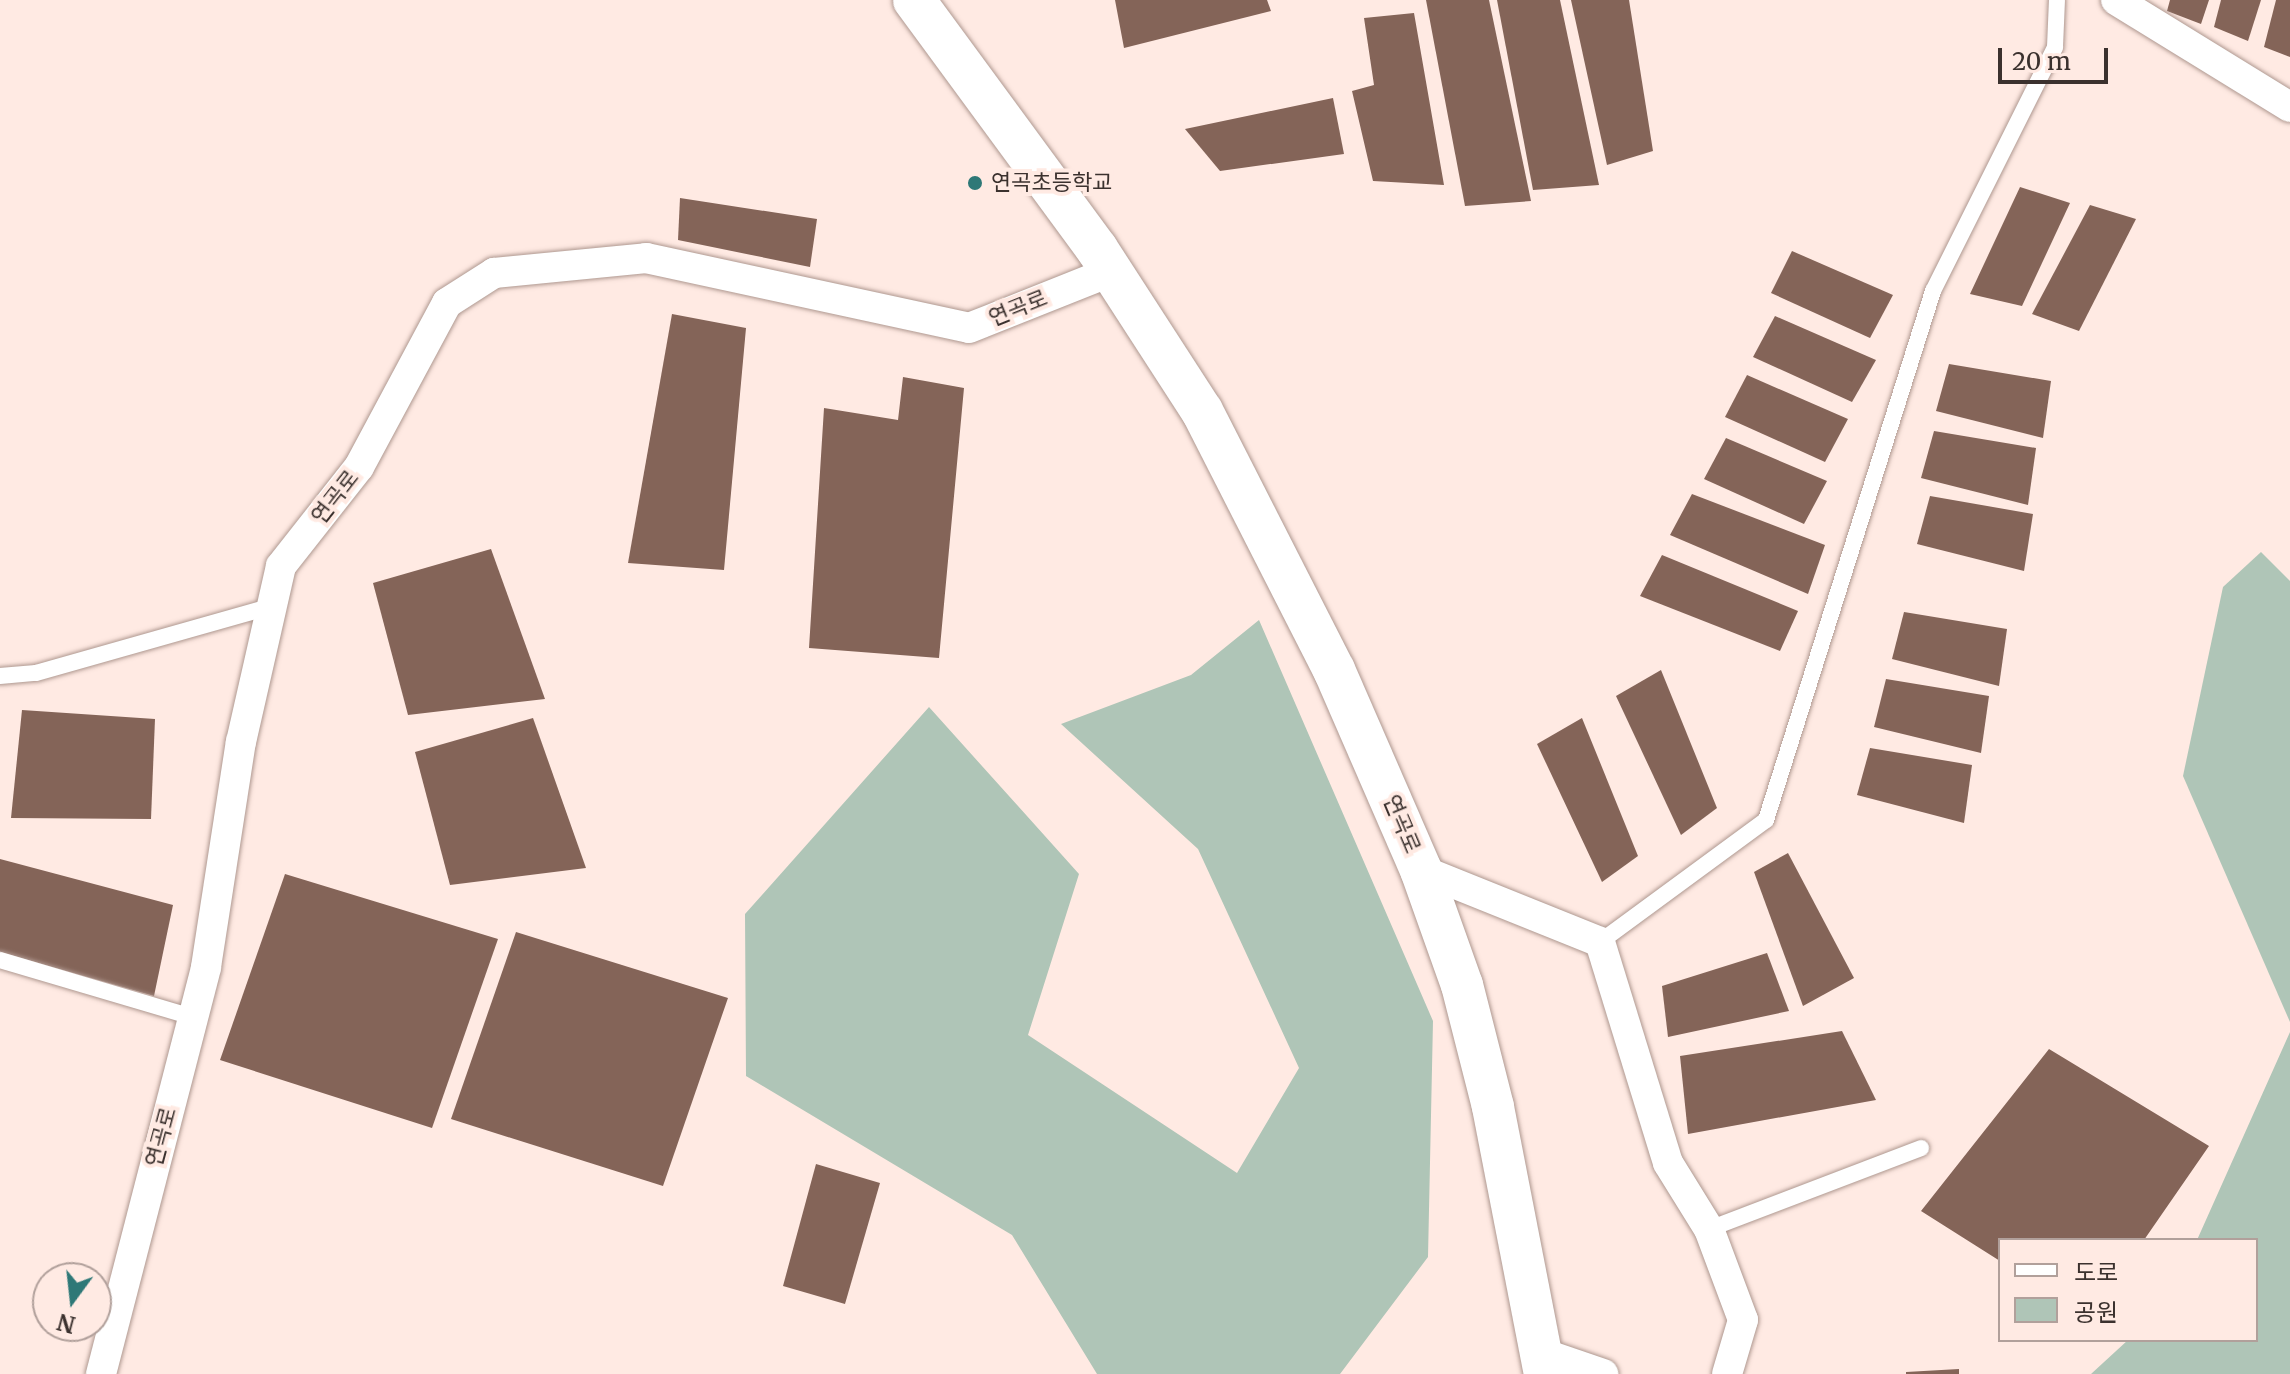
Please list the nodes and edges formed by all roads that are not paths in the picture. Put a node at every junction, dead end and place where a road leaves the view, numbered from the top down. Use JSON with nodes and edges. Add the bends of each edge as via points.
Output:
{"nodes":[{"id":1,"x":2057,"y":0,"type":"edge"},
{"id":2,"x":2116,"y":0,"type":"edge"},
{"id":3,"x":918,"y":1,"type":"edge"},
{"id":4,"x":2290,"y":107,"type":"edge"},
{"id":5,"x":1112,"y":271,"type":"junction"},
{"id":6,"x":272,"y":606,"type":"junction"},
{"id":7,"x":0,"y":676,"type":"edge"},
{"id":8,"x":1421,"y":870,"type":"junction"},
{"id":9,"x":1600,"y":942,"type":"junction"},
{"id":10,"x":0,"y":960,"type":"edge"},
{"id":11,"x":193,"y":1017,"type":"junction"},
{"id":12,"x":1921,"y":1148,"type":"dead end"},
{"id":13,"x":1709,"y":1229,"type":"junction"},
{"id":14,"x":1544,"y":1363,"type":"edge"},
{"id":15,"x":101,"y":1374,"type":"edge"},
{"id":16,"x":1603,"y":1374,"type":"edge"},
{"id":17,"x":1727,"y":1374,"type":"edge"}],
"edges":[{"from":1,"to":9,"type":"lane","via":[[2055,47],[1933,291],[1766,820]]},
{"from":2,"to":4,"type":"street"},
{"from":3,"to":5,"type":"street","name":"연곡로"},
{"from":5,"to":6,"type":"street","name":"연곡로","via":[[969,328],[646,258],[494,273],[447,303],[359,467],[281,566]]},
{"from":5,"to":8,"type":"street","name":"연곡로","via":[[1202,411],[1266,534],[1334,670]]},
{"from":6,"to":7,"type":"lane","via":[[36,673]]},
{"from":6,"to":11,"type":"street","name":"연곡로","via":[[241,742],[206,967]]},
{"from":8,"to":9,"type":"street","name":"연곡로"},
{"from":8,"to":14,"type":"street","name":"연곡로","via":[[1462,985],[1493,1107]]},
{"from":9,"to":13,"type":"street","via":[[1668,1163]]},
{"from":10,"to":11,"type":"lane"},
{"from":11,"to":15,"type":"street","name":"연곡로"},
{"from":12,"to":13,"type":"lane"},
{"from":13,"to":17,"type":"street","via":[[1743,1320]]},
{"from":14,"to":16,"type":"street"}]}
